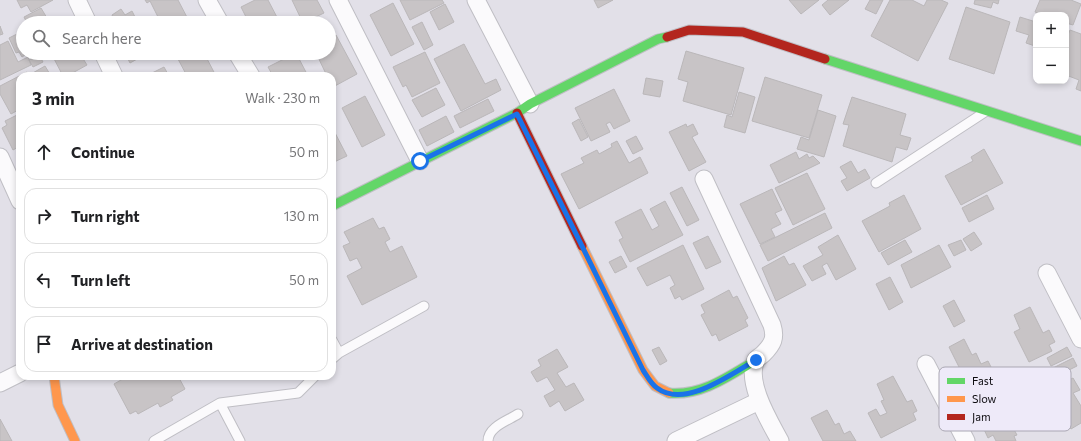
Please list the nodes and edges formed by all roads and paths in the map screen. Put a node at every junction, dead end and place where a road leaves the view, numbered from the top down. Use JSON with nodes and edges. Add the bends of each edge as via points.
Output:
{"nodes":[{"id":1,"x":77,"y":0,"type":"edge"},
{"id":2,"x":207,"y":0,"type":"edge"},
{"id":3,"x":338,"y":0,"type":"edge"},
{"id":4,"x":476,"y":0,"type":"edge"},
{"id":5,"x":85,"y":16,"type":"edge"},
{"id":6,"x":216,"y":16,"type":"edge"},
{"id":7,"x":106,"y":60,"type":"edge"},
{"id":8,"x":241,"y":60,"type":"edge"},
{"id":9,"x":112,"y":72,"type":"edge"},
{"id":10,"x":249,"y":72,"type":"edge"},
{"id":11,"x":523,"y":109,"type":"junction"},
{"id":12,"x":988,"y":110,"type":"junction"},
{"id":13,"x":1081,"y":141,"type":"edge"},
{"id":14,"x":0,"y":157,"type":"edge"},
{"id":15,"x":420,"y":161,"type":"junction"},
{"id":16,"x":704,"y":179,"type":"dead end"},
{"id":17,"x":876,"y":182,"type":"dead end"},
{"id":18,"x":16,"y":192,"type":"edge"},
{"id":19,"x":336,"y":204,"type":"edge"},
{"id":20,"x":1047,"y":273,"type":"dead end"},
{"id":21,"x":424,"y":306,"type":"dead end"},
{"id":22,"x":1081,"y":339,"type":"edge"},
{"id":23,"x":336,"y":355,"type":"edge"},
{"id":24,"x":756,"y":360,"type":"junction"},
{"id":25,"x":926,"y":364,"type":"dead end"},
{"id":26,"x":16,"y":375,"type":"edge"},
{"id":27,"x":55,"y":380,"type":"edge"},
{"id":28,"x":311,"y":380,"type":"edge"},
{"id":29,"x":0,"y":383,"type":"edge"},
{"id":30,"x":939,"y":389,"type":"edge"},
{"id":31,"x":759,"y":401,"type":"junction"},
{"id":32,"x":220,"y":403,"type":"junction"},
{"id":33,"x":518,"y":414,"type":"dead end"},
{"id":34,"x":961,"y":431,"type":"edge"},
{"id":35,"x":75,"y":441,"type":"edge"},
{"id":36,"x":154,"y":441,"type":"edge"},
{"id":37,"x":240,"y":441,"type":"edge"},
{"id":38,"x":488,"y":441,"type":"edge"},
{"id":39,"x":676,"y":441,"type":"edge"},
{"id":40,"x":780,"y":441,"type":"edge"},
{"id":41,"x":966,"y":441,"type":"edge"}],
"edges":[{"from":1,"to":5,"type":"street"},
{"from":2,"to":6,"type":"street"},
{"from":3,"to":15,"type":"street"},
{"from":4,"to":11,"type":"street"},
{"from":7,"to":9,"type":"street"},
{"from":8,"to":10,"type":"street"},
{"from":11,"to":12,"type":"street","via":[[658,39],[688,30],[710,30],[743,32]]},
{"from":11,"to":15,"type":"street"},
{"from":11,"to":24,"type":"street","via":[[643,370],[656,387],[681,395],[702,390]]},
{"from":12,"to":13,"type":"street"},
{"from":12,"to":17,"type":"lane"},
{"from":14,"to":18,"type":"street"},
{"from":15,"to":19,"type":"street"},
{"from":16,"to":24,"type":"street","via":[[772,324],[775,335],[771,346]]},
{"from":20,"to":22,"type":"street"},
{"from":21,"to":23,"type":"lane"},
{"from":24,"to":31,"type":"street","via":[[753,380]]},
{"from":25,"to":30,"type":"street"},
{"from":26,"to":29,"type":"street"},
{"from":27,"to":35,"type":"street","via":[[58,405]]},
{"from":28,"to":32,"type":"lane","via":[[298,393]]},
{"from":31,"to":39,"type":"street"},
{"from":31,"to":40,"type":"street"},
{"from":32,"to":36,"type":"lane"},
{"from":32,"to":37,"type":"lane"},
{"from":33,"to":38,"type":"lane","via":[[492,430],[488,435]]},
{"from":34,"to":41,"type":"street"}]}
